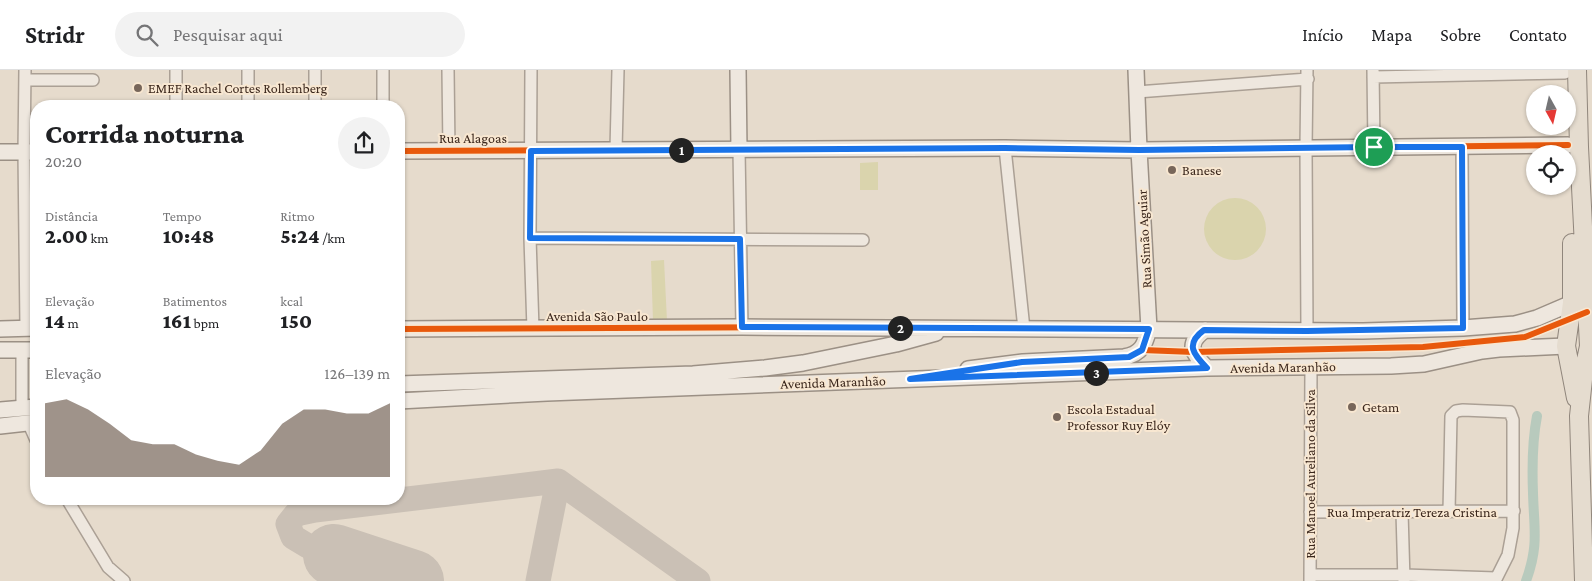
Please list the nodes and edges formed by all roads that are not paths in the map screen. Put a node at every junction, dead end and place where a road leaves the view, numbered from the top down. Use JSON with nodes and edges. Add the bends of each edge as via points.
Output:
{"nodes":[{"id":1,"x":176,"y":70,"type":"edge"},
{"id":2,"x":248,"y":70,"type":"edge"},
{"id":3,"x":315,"y":70,"type":"edge"},
{"id":4,"x":383,"y":70,"type":"edge"},
{"id":5,"x":448,"y":70,"type":"edge"},
{"id":6,"x":531,"y":70,"type":"edge"},
{"id":7,"x":618,"y":70,"type":"edge"},
{"id":8,"x":738,"y":70,"type":"edge"},
{"id":9,"x":1136,"y":70,"type":"edge"},
{"id":10,"x":1569,"y":71,"type":"edge"},
{"id":11,"x":1373,"y":73,"type":"edge"},
{"id":12,"x":1307,"y":74,"type":"edge"},
{"id":13,"x":25,"y":75,"type":"edge"},
{"id":14,"x":93,"y":80,"type":"dead end"},
{"id":15,"x":1567,"y":85,"type":"edge"},
{"id":16,"x":1137,"y":92,"type":"junction"},
{"id":17,"x":176,"y":100,"type":"edge"},
{"id":18,"x":248,"y":100,"type":"edge"},
{"id":19,"x":314,"y":100,"type":"edge"},
{"id":20,"x":383,"y":100,"type":"edge"},
{"id":21,"x":1573,"y":135,"type":"edge"},
{"id":22,"x":1580,"y":146,"type":"edge"},
{"id":23,"x":1374,"y":147,"type":"junction"},
{"id":24,"x":1462,"y":147,"type":"junction"},
{"id":25,"x":1005,"y":148,"type":"junction"},
{"id":26,"x":1306,"y":148,"type":"junction"},
{"id":27,"x":616,"y":149,"type":"junction"},
{"id":28,"x":449,"y":150,"type":"junction"},
{"id":29,"x":739,"y":150,"type":"junction"},
{"id":30,"x":1139,"y":150,"type":"junction"},
{"id":31,"x":405,"y":151,"type":"edge"},
{"id":32,"x":531,"y":151,"type":"junction"},
{"id":33,"x":0,"y":152,"type":"edge"},
{"id":34,"x":30,"y":152,"type":"edge"},
{"id":35,"x":530,"y":238,"type":"junction"},
{"id":36,"x":740,"y":239,"type":"junction"},
{"id":37,"x":863,"y":240,"type":"dead end"},
{"id":38,"x":1583,"y":301,"type":"edge"},
{"id":39,"x":742,"y":327,"type":"junction"},
{"id":40,"x":0,"y":328,"type":"edge"},
{"id":41,"x":30,"y":328,"type":"edge"},
{"id":42,"x":952,"y":328,"type":"junction"},
{"id":43,"x":1463,"y":328,"type":"junction"},
{"id":44,"x":405,"y":329,"type":"edge"},
{"id":45,"x":533,"y":329,"type":"junction"},
{"id":46,"x":1024,"y":329,"type":"junction"},
{"id":47,"x":1149,"y":329,"type":"junction"},
{"id":48,"x":1204,"y":330,"type":"junction"},
{"id":49,"x":1307,"y":331,"type":"junction"},
{"id":50,"x":1566,"y":346,"type":"junction"},
{"id":51,"x":1590,"y":346,"type":"edge"},
{"id":52,"x":0,"y":350,"type":"edge"},
{"id":53,"x":29,"y":350,"type":"edge"},
{"id":54,"x":1311,"y":366,"type":"junction"},
{"id":55,"x":1207,"y":368,"type":"junction"},
{"id":56,"x":910,"y":379,"type":"junction"},
{"id":57,"x":30,"y":382,"type":"edge"},
{"id":58,"x":405,"y":384,"type":"edge"},
{"id":59,"x":405,"y":401,"type":"edge"},
{"id":60,"x":0,"y":410,"type":"edge"},
{"id":61,"x":30,"y":415,"type":"edge"},
{"id":62,"x":30,"y":415,"type":"edge"},
{"id":63,"x":1579,"y":416,"type":"junction"},
{"id":64,"x":1,"y":427,"type":"edge"},
{"id":65,"x":71,"y":505,"type":"edge"},
{"id":66,"x":1514,"y":511,"type":"junction"},
{"id":67,"x":1310,"y":512,"type":"junction"},
{"id":68,"x":1402,"y":512,"type":"junction"},
{"id":69,"x":1449,"y":512,"type":"junction"},
{"id":70,"x":1310,"y":578,"type":"edge"},
{"id":71,"x":1404,"y":578,"type":"edge"},
{"id":72,"x":1496,"y":579,"type":"edge"},
{"id":73,"x":124,"y":581,"type":"edge"},
{"id":74,"x":1584,"y":581,"type":"edge"}],
"edges":[{"from":1,"to":17,"type":"street"},
{"from":2,"to":18,"type":"street"},
{"from":3,"to":19,"type":"street"},
{"from":4,"to":20,"type":"street"},
{"from":5,"to":28,"type":"street"},
{"from":6,"to":32,"type":"street"},
{"from":7,"to":27,"type":"street"},
{"from":8,"to":29,"type":"main road"},
{"from":9,"to":16,"type":"main road","name":"Rua Simão Aguiar"},
{"from":10,"to":11,"type":"street"},
{"from":10,"to":15,"type":"main road"},
{"from":10,"to":22,"type":"main road"},
{"from":11,"to":23,"type":"street"},
{"from":12,"to":16,"type":"street"},
{"from":12,"to":26,"type":"street"},
{"from":13,"to":14,"type":"street"},
{"from":13,"to":34,"type":"street"},
{"from":16,"to":30,"type":"main road","name":"Rua Simão Aguiar"},
{"from":21,"to":22,"type":"main road"},
{"from":22,"to":24,"type":"main road","name":"Rua Alagoas"},
{"from":22,"to":38,"type":"main road"},
{"from":23,"to":24,"type":"main road","name":"Rua Alagoas"},
{"from":23,"to":26,"type":"main road","name":"Rua Alagoas"},
{"from":24,"to":43,"type":"street"},
{"from":25,"to":29,"type":"main road","name":"Rua Alagoas"},
{"from":25,"to":30,"type":"main road","name":"Rua Alagoas"},
{"from":25,"to":46,"type":"street"},
{"from":26,"to":30,"type":"main road","name":"Rua Alagoas"},
{"from":26,"to":49,"type":"street"},
{"from":27,"to":29,"type":"main road","name":"Rua Alagoas"},
{"from":27,"to":32,"type":"main road","name":"Rua Alagoas"},
{"from":28,"to":31,"type":"main road","name":"Rua Alagoas"},
{"from":28,"to":32,"type":"main road","name":"Rua Alagoas"},
{"from":29,"to":36,"type":"street"},
{"from":30,"to":47,"type":"main road","name":"Rua Simão Aguiar"},
{"from":32,"to":35,"type":"street"},
{"from":33,"to":34,"type":"main road"},
{"from":35,"to":36,"type":"street"},
{"from":35,"to":45,"type":"street"},
{"from":36,"to":37,"type":"street"},
{"from":36,"to":39,"type":"street"},
{"from":38,"to":43,"type":"main road","name":"Avenida São Paulo","via":[[1528,321]]},
{"from":38,"to":50,"type":"main road"},
{"from":38,"to":51,"type":"main road"},
{"from":39,"to":42,"type":"main road","name":"Avenida São Paulo"},
{"from":39,"to":45,"type":"main road","name":"Avenida São Paulo"},
{"from":40,"to":41,"type":"main road"},
{"from":42,"to":46,"type":"main road","name":"Avenida São Paulo"},
{"from":42,"to":58,"type":"main road","name":"Avenida Maranhão","via":[[887,346],[765,368],[693,374]]},
{"from":43,"to":49,"type":"main road","name":"Avenida São Paulo"},
{"from":44,"to":45,"type":"main road","name":"Avenida São Paulo"},
{"from":46,"to":47,"type":"main road","name":"Avenida São Paulo"},
{"from":47,"to":48,"type":"main road","name":"Avenida São Paulo"},
{"from":47,"to":56,"type":"main road","via":[[1142,350],[1129,357],[1022,362]]},
{"from":48,"to":49,"type":"main road","name":"Avenida São Paulo"},
{"from":48,"to":55,"type":"main road","via":[[1194,338],[1193,346],[1197,357]]},
{"from":50,"to":51,"type":"main road"},
{"from":50,"to":54,"type":"main road","name":"Avenida Maranhão","via":[[1482,351],[1424,364]]},
{"from":50,"to":63,"type":"main road"},
{"from":51,"to":63,"type":"main road"},
{"from":52,"to":53,"type":"main road"},
{"from":53,"to":57,"type":"street"},
{"from":54,"to":55,"type":"main road","name":"Avenida Maranhão"},
{"from":54,"to":67,"type":"street","name":"Rua Manoel Aureliano da Silva"},
{"from":55,"to":56,"type":"main road","name":"Avenida Maranhão"},
{"from":56,"to":59,"type":"main road","name":"Avenida Maranhão"},
{"from":60,"to":61,"type":"main road"},
{"from":62,"to":64,"type":"main road"},
{"from":63,"to":74,"type":"main road"},
{"from":65,"to":73,"type":"street","via":[[108,567]]},
{"from":66,"to":69,"type":"street","name":"Rua Imperatriz Tereza Cristina"},
{"from":66,"to":69,"type":"street","via":[[1513,420],[1510,412],[1463,410],[1451,418]]},
{"from":66,"to":72,"type":"street","via":[[1508,555]]},
{"from":67,"to":68,"type":"street","name":"Rua Imperatriz Tereza Cristina"},
{"from":67,"to":70,"type":"street","name":"Rua Manoel Aureliano da Silva"},
{"from":68,"to":69,"type":"street","name":"Rua Imperatriz Tereza Cristina"},
{"from":68,"to":71,"type":"street"},
{"from":70,"to":71,"type":"street"},
{"from":71,"to":72,"type":"street"}]}
